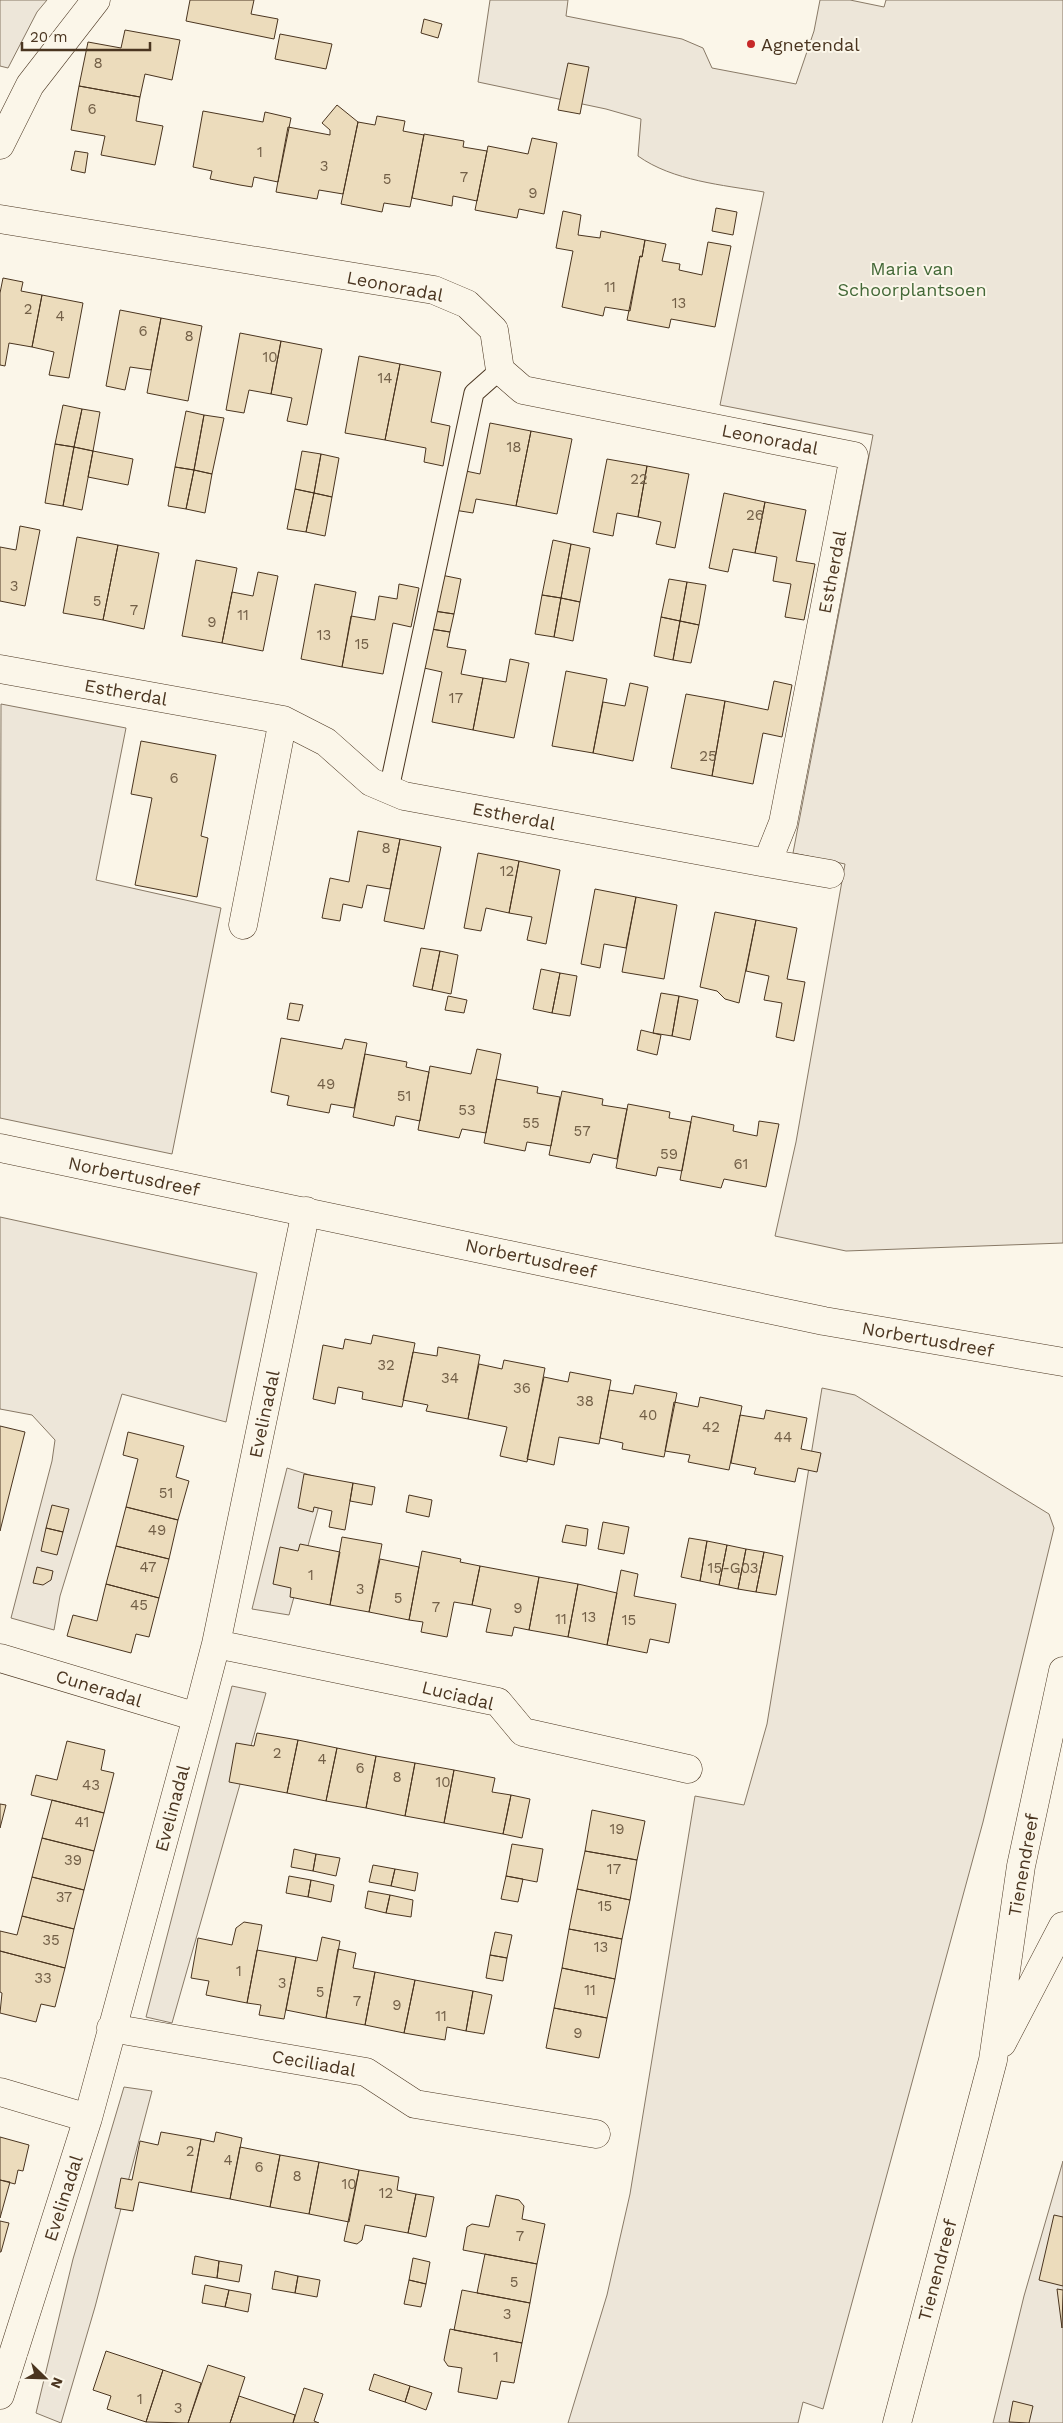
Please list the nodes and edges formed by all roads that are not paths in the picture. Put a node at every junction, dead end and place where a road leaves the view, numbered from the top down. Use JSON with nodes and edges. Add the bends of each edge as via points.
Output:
{"nodes":[{"id":1,"x":96,"y":0,"type":"edge"},
{"id":2,"x":0,"y":145,"type":"edge"},
{"id":3,"x":0,"y":219,"type":"edge"},
{"id":4,"x":500,"y":370,"type":"junction"},
{"id":5,"x":854,"y":456,"type":"joint"},
{"id":6,"x":0,"y":669,"type":"edge"},
{"id":7,"x":282,"y":720,"type":"junction"},
{"id":8,"x":389,"y":789,"type":"junction"},
{"id":9,"x":767,"y":863,"type":"junction"},
{"id":10,"x":830,"y":874,"type":"dead end"},
{"id":11,"x":243,"y":925,"type":"dead end"},
{"id":12,"x":0,"y":1148,"type":"edge"},
{"id":13,"x":306,"y":1212,"type":"junction"},
{"id":14,"x":1063,"y":1362,"type":"edge"},
{"id":15,"x":216,"y":1644,"type":"junction"},
{"id":16,"x":0,"y":1658,"type":"edge"},
{"id":17,"x":1063,"y":1672,"type":"edge"},
{"id":18,"x":197,"y":1717,"type":"junction"},
{"id":19,"x":688,"y":1769,"type":"dead end"},
{"id":20,"x":1063,"y":1926,"type":"edge"},
{"id":21,"x":111,"y":2028,"type":"junction"},
{"id":22,"x":993,"y":2060,"type":"junction"},
{"id":23,"x":0,"y":2092,"type":"edge"},
{"id":24,"x":88,"y":2118,"type":"junction"},
{"id":25,"x":596,"y":2134,"type":"dead end"},
{"id":26,"x":0,"y":2395,"type":"edge"},
{"id":27,"x":897,"y":2423,"type":"edge"}],
"edges":[{"from":1,"to":2,"type":"street","via":[[30,85]]},
{"from":3,"to":4,"type":"street","name":"Leonoradal","via":[[434,290],[467,304],[494,330]]},
{"from":4,"to":5,"type":"street","name":"Leonoradal","via":[[522,390]]},
{"from":4,"to":8,"type":"lane","via":[[474,393]]},
{"from":5,"to":9,"type":"street","name":"Estherdal","via":[[783,823]]},
{"from":6,"to":7,"type":"street","name":"Estherdal"},
{"from":7,"to":8,"type":"street","name":"Estherdal","via":[[326,742],[371,782]]},
{"from":7,"to":11,"type":"street"},
{"from":8,"to":9,"type":"street","name":"Estherdal","via":[[404,796]]},
{"from":9,"to":10,"type":"street","name":"Estherdal"},
{"from":12,"to":13,"type":"street","name":"Norbertusdreef"},
{"from":13,"to":14,"type":"street","name":"Norbertusdreef","via":[[824,1320]]},
{"from":13,"to":15,"type":"street","name":"Evelinadal"},
{"from":15,"to":18,"type":"street","name":"Evelinadal"},
{"from":15,"to":19,"type":"street","name":"Luciadal","via":[[498,1702],[524,1732]]},
{"from":16,"to":18,"type":"street","name":"Cuneradal"},
{"from":17,"to":22,"type":"street","name":"Tienendreef","via":[[1021,1866]]},
{"from":18,"to":21,"type":"street","name":"Evelinadal"},
{"from":20,"to":22,"type":"street","name":"Tienendreef"},
{"from":21,"to":24,"type":"street","name":"Evelinadal"},
{"from":21,"to":25,"type":"street","name":"Ceciliadal","via":[[366,2072],[415,2104]]},
{"from":22,"to":27,"type":"street","name":"Tienendreef"},
{"from":23,"to":24,"type":"street"},
{"from":24,"to":26,"type":"street","name":"Evelinadal"}]}
